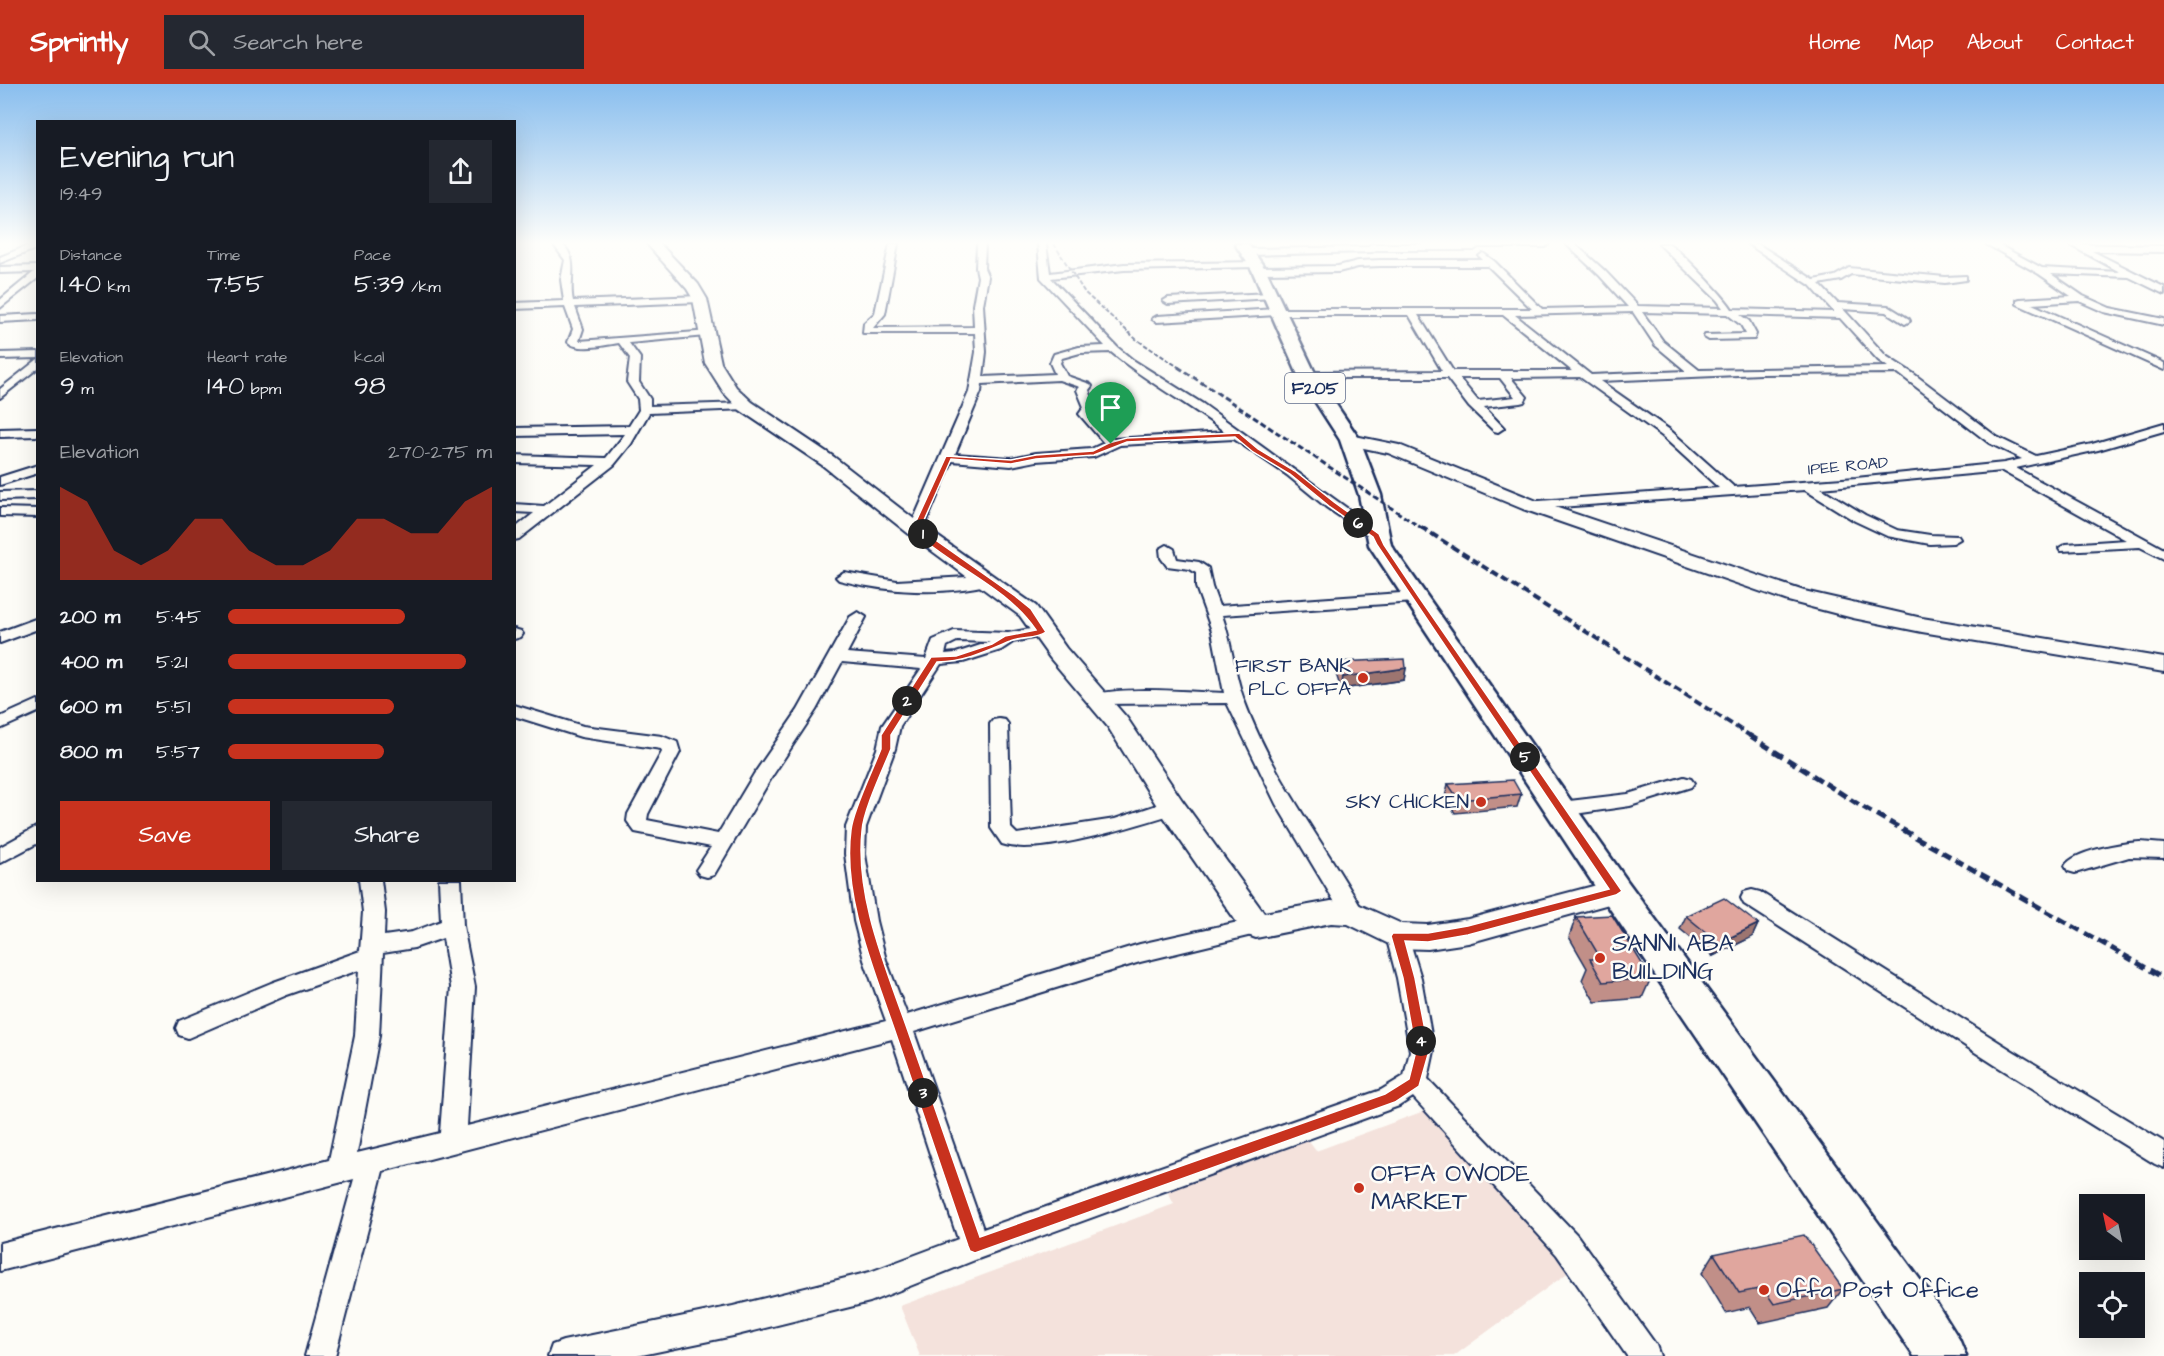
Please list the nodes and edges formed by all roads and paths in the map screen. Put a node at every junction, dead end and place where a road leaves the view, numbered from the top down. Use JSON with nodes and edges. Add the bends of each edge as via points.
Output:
{"nodes":[{"id":1,"x":606,"y":303,"type":"edge"},
{"id":2,"x":701,"y":303,"type":"edge"},
{"id":3,"x":879,"y":303,"type":"edge"},
{"id":4,"x":978,"y":303,"type":"edge"},
{"id":5,"x":1069,"y":303,"type":"edge"},
{"id":6,"x":1251,"y":303,"type":"edge"},
{"id":7,"x":1531,"y":303,"type":"edge"},
{"id":8,"x":1629,"y":303,"type":"edge"},
{"id":9,"x":1724,"y":303,"type":"edge"},
{"id":10,"x":1832,"y":303,"type":"edge"},
{"id":11,"x":2023,"y":303,"type":"edge"},
{"id":12,"x":2092,"y":303,"type":"edge"},
{"id":13,"x":1273,"y":304,"type":"junction"},
{"id":14,"x":570,"y":305,"type":"junction"},
{"id":15,"x":516,"y":306,"type":"edge"},
{"id":16,"x":1636,"y":310,"type":"junction"},
{"id":17,"x":1838,"y":310,"type":"junction"},
{"id":18,"x":1729,"y":311,"type":"junction"},
{"id":19,"x":1412,"y":312,"type":"junction"},
{"id":20,"x":1505,"y":312,"type":"junction"},
{"id":21,"x":1540,"y":312,"type":"junction"},
{"id":22,"x":36,"y":317,"type":"edge"},
{"id":23,"x":0,"y":319,"type":"edge"},
{"id":24,"x":1157,"y":319,"type":"dead end"},
{"id":25,"x":1905,"y":321,"type":"dead end"},
{"id":26,"x":2164,"y":322,"type":"edge"},
{"id":27,"x":980,"y":330,"type":"junction"},
{"id":28,"x":706,"y":333,"type":"junction"},
{"id":29,"x":1709,"y":337,"type":"dead end"},
{"id":30,"x":622,"y":341,"type":"junction"},
{"id":31,"x":1113,"y":349,"type":"junction"},
{"id":32,"x":36,"y":355,"type":"edge"},
{"id":33,"x":0,"y":356,"type":"edge"},
{"id":34,"x":36,"y":364,"type":"edge"},
{"id":35,"x":2164,"y":367,"type":"edge"},
{"id":36,"x":1901,"y":370,"type":"junction"},
{"id":37,"x":1697,"y":374,"type":"junction"},
{"id":38,"x":1307,"y":375,"type":"junction"},
{"id":39,"x":1449,"y":375,"type":"junction"},
{"id":40,"x":1504,"y":375,"type":"junction"},
{"id":41,"x":1586,"y":376,"type":"junction"},
{"id":42,"x":1062,"y":377,"type":"junction"},
{"id":43,"x":977,"y":381,"type":"junction"},
{"id":44,"x":0,"y":383,"type":"edge"},
{"id":45,"x":16,"y":383,"type":"junction"},
{"id":46,"x":0,"y":395,"type":"edge"},
{"id":47,"x":1473,"y":405,"type":"junction"},
{"id":48,"x":746,"y":406,"type":"junction"},
{"id":49,"x":645,"y":410,"type":"junction"},
{"id":50,"x":2164,"y":427,"type":"edge"},
{"id":51,"x":1498,"y":428,"type":"dead end"},
{"id":52,"x":633,"y":430,"type":"junction"},
{"id":53,"x":36,"y":432,"type":"edge"},
{"id":54,"x":520,"y":432,"type":"edge"},
{"id":55,"x":2148,"y":432,"type":"junction"},
{"id":56,"x":0,"y":433,"type":"edge"},
{"id":57,"x":1236,"y":435,"type":"junction"},
{"id":58,"x":2164,"y":437,"type":"edge"},
{"id":59,"x":1350,"y":440,"type":"junction"},
{"id":60,"x":1111,"y":444,"type":"junction"},
{"id":61,"x":949,"y":457,"type":"junction"},
{"id":62,"x":516,"y":459,"type":"edge"},
{"id":63,"x":2036,"y":461,"type":"junction"},
{"id":64,"x":609,"y":462,"type":"junction"},
{"id":65,"x":2004,"y":467,"type":"junction"},
{"id":66,"x":36,"y":470,"type":"edge"},
{"id":67,"x":0,"y":481,"type":"edge"},
{"id":68,"x":1808,"y":486,"type":"junction"},
{"id":69,"x":1731,"y":491,"type":"junction"},
{"id":70,"x":36,"y":495,"type":"edge"},
{"id":71,"x":6,"y":496,"type":"edge"},
{"id":72,"x":0,"y":504,"type":"edge"},
{"id":73,"x":1530,"y":505,"type":"junction"},
{"id":74,"x":516,"y":508,"type":"edge"},
{"id":75,"x":548,"y":510,"type":"junction"},
{"id":76,"x":0,"y":512,"type":"edge"},
{"id":77,"x":36,"y":513,"type":"edge"},
{"id":78,"x":916,"y":530,"type":"junction"},
{"id":79,"x":516,"y":534,"type":"edge"},
{"id":80,"x":1377,"y":536,"type":"junction"},
{"id":81,"x":1953,"y":538,"type":"dead end"},
{"id":82,"x":2142,"y":543,"type":"junction"},
{"id":83,"x":2066,"y":548,"type":"dead end"},
{"id":84,"x":1167,"y":549,"type":"dead end"},
{"id":85,"x":2164,"y":555,"type":"edge"},
{"id":86,"x":844,"y":577,"type":"dead end"},
{"id":87,"x":985,"y":581,"type":"junction"},
{"id":88,"x":1415,"y":597,"type":"junction"},
{"id":89,"x":1214,"y":611,"type":"junction"},
{"id":90,"x":858,"y":617,"type":"dead end"},
{"id":91,"x":36,"y":624,"type":"edge"},
{"id":92,"x":1042,"y":632,"type":"junction"},
{"id":93,"x":0,"y":638,"type":"edge"},
{"id":94,"x":838,"y":657,"type":"junction"},
{"id":95,"x":933,"y":662,"type":"junction"},
{"id":96,"x":2164,"y":665,"type":"edge"},
{"id":97,"x":1234,"y":698,"type":"junction"},
{"id":98,"x":1098,"y":699,"type":"junction"},
{"id":99,"x":36,"y":706,"type":"edge"},
{"id":100,"x":516,"y":711,"type":"edge"},
{"id":101,"x":0,"y":724,"type":"edge"},
{"id":102,"x":999,"y":724,"type":"dead end"},
{"id":103,"x":1684,"y":783,"type":"dead end"},
{"id":104,"x":1172,"y":807,"type":"junction"},
{"id":105,"x":1561,"y":809,"type":"junction"},
{"id":106,"x":36,"y":834,"type":"edge"},
{"id":107,"x":724,"y":842,"type":"junction"},
{"id":108,"x":2164,"y":851,"type":"edge"},
{"id":109,"x":0,"y":856,"type":"edge"},
{"id":110,"x":2075,"y":866,"type":"dead end"},
{"id":111,"x":707,"y":870,"type":"dead end"},
{"id":112,"x":370,"y":882,"type":"edge"},
{"id":113,"x":450,"y":882,"type":"edge"},
{"id":114,"x":1616,"y":891,"type":"junction"},
{"id":115,"x":1752,"y":898,"type":"dead end"},
{"id":116,"x":1353,"y":913,"type":"junction"},
{"id":117,"x":452,"y":926,"type":"junction"},
{"id":118,"x":1256,"y":926,"type":"junction"},
{"id":119,"x":1397,"y":936,"type":"junction"},
{"id":120,"x":372,"y":951,"type":"junction"},
{"id":121,"x":900,"y":1026,"type":"junction"},
{"id":122,"x":188,"y":1028,"type":"dead end"},
{"id":123,"x":1415,"y":1082,"type":"junction"},
{"id":124,"x":453,"y":1142,"type":"junction"},
{"id":125,"x":2164,"y":1156,"type":"edge"},
{"id":126,"x":372,"y":1163,"type":"junction"},
{"id":127,"x":341,"y":1169,"type":"junction"},
{"id":128,"x":975,"y":1246,"type":"junction"},
{"id":129,"x":0,"y":1257,"type":"edge"},
{"id":130,"x":320,"y":1356,"type":"edge"},
{"id":131,"x":563,"y":1356,"type":"edge"},
{"id":132,"x":1645,"y":1356,"type":"edge"},
{"id":133,"x":1942,"y":1356,"type":"edge"}],
"edges":[{"from":1,"to":14,"type":"street"},
{"from":2,"to":28,"type":"street"},
{"from":3,"to":27,"type":"street","via":[[880,314],[869,323],[867,331]]},
{"from":4,"to":27,"type":"street"},
{"from":5,"to":31,"type":"street"},
{"from":6,"to":13,"type":"street"},
{"from":7,"to":21,"type":"street"},
{"from":8,"to":16,"type":"street"},
{"from":9,"to":18,"type":"street"},
{"from":10,"to":17,"type":"street"},
{"from":11,"to":35,"type":"street"},
{"from":12,"to":26,"type":"street"},
{"from":13,"to":19,"type":"street"},
{"from":13,"to":24,"type":"street"},
{"from":13,"to":38,"type":"main road","number":"F205"},
{"from":14,"to":15,"type":"street"},
{"from":14,"to":30,"type":"street","via":[[578,330],[573,342]]},
{"from":16,"to":18,"type":"street"},
{"from":16,"to":21,"type":"street"},
{"from":16,"to":37,"type":"street","via":[[1659,343]]},
{"from":17,"to":18,"type":"street"},
{"from":17,"to":25,"type":"street","via":[[1891,310]]},
{"from":17,"to":36,"type":"street","via":[[1882,358]]},
{"from":18,"to":29,"type":"street","via":[[1749,328],[1750,337]]},
{"from":19,"to":20,"type":"street"},
{"from":19,"to":39,"type":"street"},
{"from":20,"to":21,"type":"street"},
{"from":20,"to":41,"type":"street"},
{"from":22,"to":23,"type":"street"},
{"from":27,"to":43,"type":"street"},
{"from":28,"to":30,"type":"street"},
{"from":28,"to":48,"type":"street","via":[[720,376]]},
{"from":30,"to":49,"type":"street","via":[[635,358],[633,382],[644,399]]},
{"from":31,"to":42,"type":"street","via":[[1080,350],[1058,356],[1055,363]]},
{"from":31,"to":57,"type":"street"},
{"from":32,"to":33,"type":"street"},
{"from":34,"to":45,"type":"street"},
{"from":36,"to":37,"type":"street"},
{"from":36,"to":63,"type":"street","via":[[1983,433]]},
{"from":37,"to":41,"type":"street"},
{"from":38,"to":39,"type":"street"},
{"from":38,"to":59,"type":"main road","number":"F205"},
{"from":39,"to":40,"type":"street"},
{"from":39,"to":47,"type":"street"},
{"from":40,"to":41,"type":"street"},
{"from":40,"to":47,"type":"street","via":[[1520,400]]},
{"from":41,"to":69,"type":"street","via":[[1666,432]]},
{"from":42,"to":43,"type":"street"},
{"from":42,"to":60,"type":"street","via":[[1086,386],[1083,390],[1090,408],[1085,414]]},
{"from":43,"to":61,"type":"street"},
{"from":44,"to":45,"type":"street"},
{"from":45,"to":46,"type":"street"},
{"from":47,"to":51,"type":"street"},
{"from":48,"to":49,"type":"street"},
{"from":48,"to":78,"type":"street","via":[[828,461]]},
{"from":49,"to":52,"type":"street"},
{"from":50,"to":55,"type":"street","name":"IPEE ROAD"},
{"from":52,"to":54,"type":"street"},
{"from":52,"to":64,"type":"street"},
{"from":53,"to":56,"type":"street"},
{"from":55,"to":58,"type":"street"},
{"from":55,"to":63,"type":"street","name":"IPEE ROAD"},
{"from":57,"to":60,"type":"street"},
{"from":57,"to":80,"type":"street"},
{"from":59,"to":73,"type":"street","via":[[1393,449]]},
{"from":59,"to":80,"type":"main road","number":"F205","via":[[1370,495]]},
{"from":60,"to":61,"type":"street","via":[[1094,453],[1011,462]]},
{"from":61,"to":78,"type":"street"},
{"from":62,"to":64,"type":"street"},
{"from":63,"to":65,"type":"street","name":"IPEE ROAD"},
{"from":64,"to":75,"type":"street"},
{"from":65,"to":68,"type":"street","name":"IPEE ROAD"},
{"from":65,"to":82,"type":"street"},
{"from":66,"to":67,"type":"street"},
{"from":68,"to":69,"type":"street","name":"IPEE ROAD"},
{"from":68,"to":81,"type":"street","via":[[1890,533],[1915,540]]},
{"from":69,"to":73,"type":"street","name":"IPEE ROAD"},
{"from":70,"to":71,"type":"street"},
{"from":71,"to":72,"type":"street"},
{"from":73,"to":96,"type":"street","via":[[1796,596],[1853,611]]},
{"from":74,"to":75,"type":"street"},
{"from":75,"to":79,"type":"street"},
{"from":76,"to":77,"type":"street"},
{"from":78,"to":87,"type":"street"},
{"from":80,"to":88,"type":"main road","number":"F205"},
{"from":82,"to":83,"type":"street"},
{"from":82,"to":85,"type":"street"},
{"from":84,"to":89,"type":"street","via":[[1170,562],[1194,565],[1203,571],[1204,587]]},
{"from":86,"to":87,"type":"street","via":[[872,585],[925,587]]},
{"from":87,"to":92,"type":"street","via":[[1028,611]]},
{"from":88,"to":89,"type":"street"},
{"from":88,"to":105,"type":"main road","number":"F205"},
{"from":89,"to":97,"type":"street"},
{"from":90,"to":94,"type":"street"},
{"from":91,"to":93,"type":"street"},
{"from":92,"to":95,"type":"street","via":[[1008,638],[954,636],[939,643]]},
{"from":92,"to":98,"type":"street"},
{"from":94,"to":95,"type":"street"},
{"from":94,"to":107,"type":"street"},
{"from":95,"to":121,"type":"street","via":[[886,735],[886,749],[856,827],[855,854],[865,921]]},
{"from":97,"to":98,"type":"street"},
{"from":97,"to":116,"type":"street","via":[[1286,804]]},
{"from":98,"to":104,"type":"street","via":[[1119,723]]},
{"from":99,"to":101,"type":"street"},
{"from":100,"to":107,"type":"street","via":[[581,731],[670,746],[638,821],[642,827]]},
{"from":102,"to":104,"type":"street","via":[[1001,828],[1012,841],[1107,827]]},
{"from":103,"to":105,"type":"street","via":[[1630,800]]},
{"from":104,"to":118,"type":"street"},
{"from":105,"to":114,"type":"main road","number":"F205"},
{"from":106,"to":109,"type":"street"},
{"from":107,"to":111,"type":"street"},
{"from":108,"to":110,"type":"street","via":[[2129,848]]},
{"from":112,"to":120,"type":"street"},
{"from":113,"to":117,"type":"street"},
{"from":114,"to":119,"type":"street","via":[[1468,931],[1428,937]]},
{"from":114,"to":133,"type":"main road","number":"F205","via":[[1915,1312]]},
{"from":115,"to":125,"type":"street"},
{"from":116,"to":118,"type":"street","via":[[1331,912]]},
{"from":116,"to":119,"type":"street"},
{"from":117,"to":120,"type":"street"},
{"from":117,"to":124,"type":"street","via":[[463,987]]},
{"from":118,"to":121,"type":"street","via":[[1140,953]]},
{"from":119,"to":123,"type":"street","via":[[1422,1051]]},
{"from":120,"to":122,"type":"street"},
{"from":120,"to":127,"type":"street","via":[[367,1036]]},
{"from":121,"to":124,"type":"street"},
{"from":121,"to":128,"type":"street"},
{"from":123,"to":128,"type":"street","via":[[1390,1098]]},
{"from":123,"to":132,"type":"street","via":[[1567,1245]]},
{"from":124,"to":126,"type":"street"},
{"from":126,"to":127,"type":"street"},
{"from":126,"to":130,"type":"street"},
{"from":127,"to":129,"type":"street"},
{"from":128,"to":131,"type":"street","via":[[870,1287],[733,1321]]}]}
